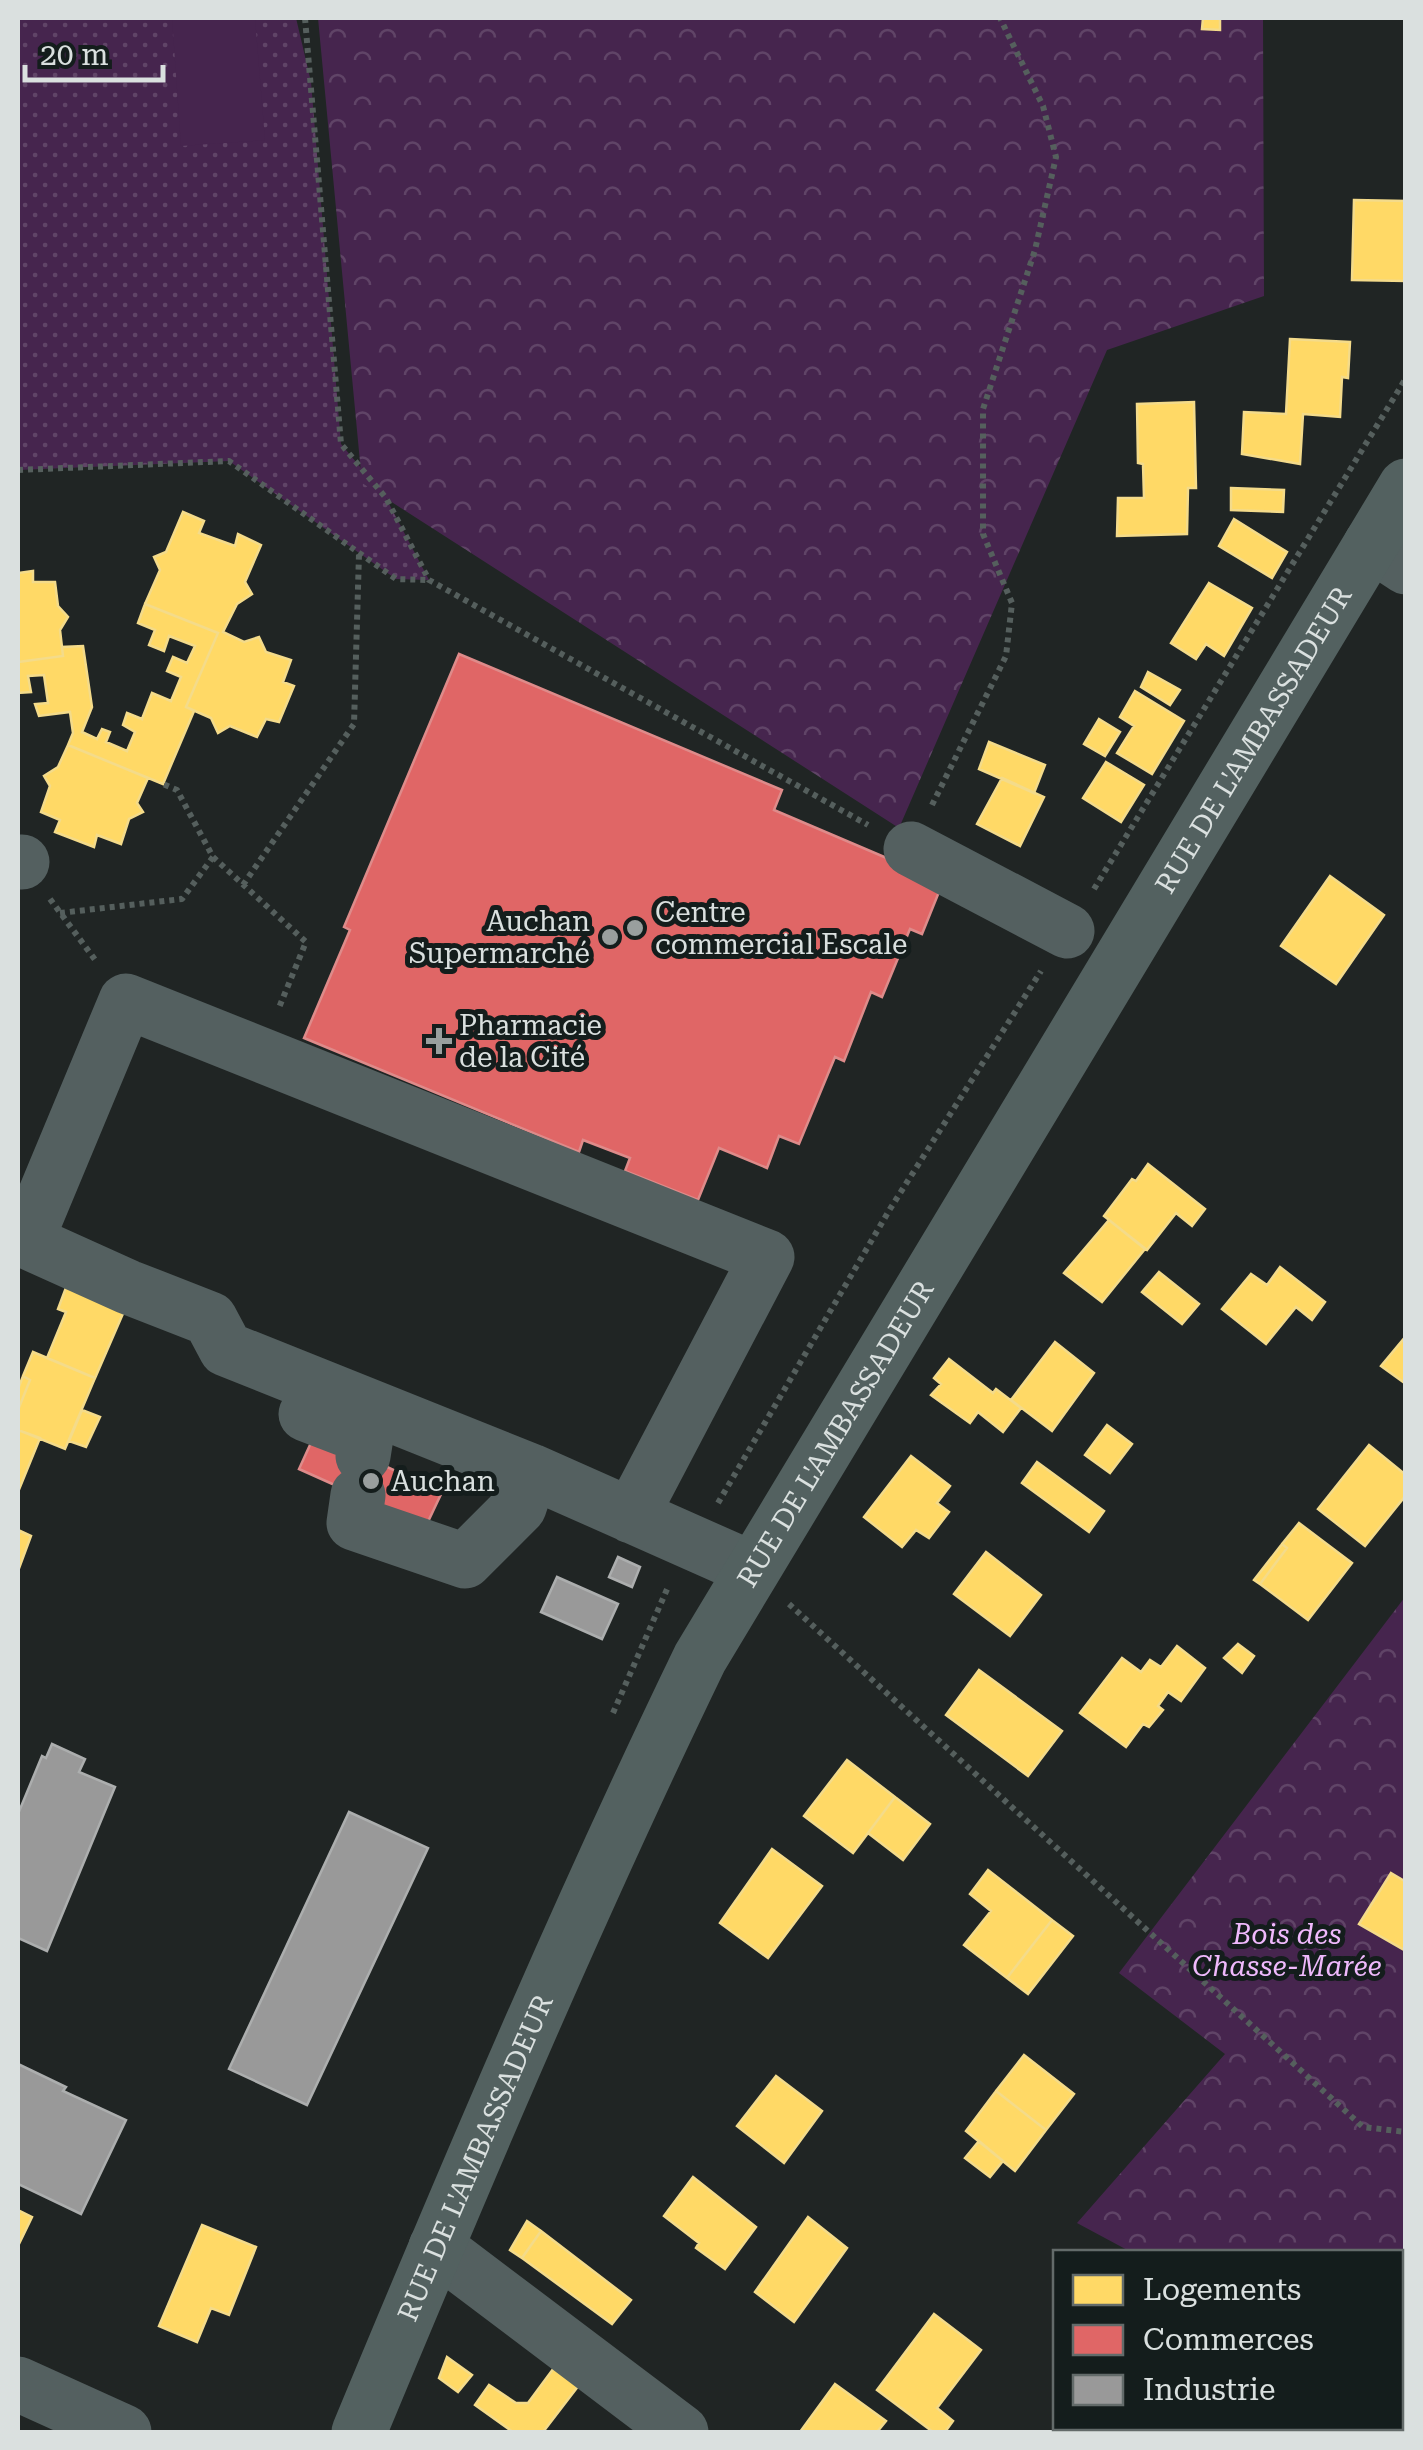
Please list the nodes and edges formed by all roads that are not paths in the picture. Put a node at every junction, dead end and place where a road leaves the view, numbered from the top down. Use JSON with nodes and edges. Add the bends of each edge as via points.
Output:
{"nodes":[{"id":1,"x":1406,"y":486,"type":"edge"},
{"id":2,"x":1389,"y":556,"type":"edge"},
{"id":3,"x":911,"y":849,"type":"road end"},
{"id":4,"x":1067,"y":930,"type":"dead end"},
{"id":5,"x":226,"y":1349,"type":"junction"},
{"id":6,"x":531,"y":1471,"type":"junction"},
{"id":7,"x":631,"y":1516,"type":"junction"},
{"id":8,"x":752,"y":1569,"type":"junction"},
{"id":9,"x":436,"y":2247,"type":"junction"},
{"id":10,"x":18,"y":2384,"type":"edge"},
{"id":11,"x":124,"y":2432,"type":"edge"},
{"id":12,"x":360,"y":2432,"type":"edge"},
{"id":13,"x":681,"y":2432,"type":"edge"}],
"edges":[{"from":1,"to":2,"type":"main road","name":"RUE DE L'AMBASSADEUR"},
{"from":2,"to":8,"type":"main road","name":"RUE DE L'AMBASSADEUR"},
{"from":3,"to":4,"type":"street"},
{"from":5,"to":6,"type":"street"},
{"from":5,"to":6,"type":"street","via":[[253,1393],[366,1437],[354,1523],[465,1561],[519,1507]]},
{"from":5,"to":7,"type":"street","via":[[210,1319],[26,1241],[126,1001],[768,1257]]},
{"from":6,"to":7,"type":"street"},
{"from":7,"to":8,"type":"street"},
{"from":8,"to":9,"type":"main road","name":"RUE DE L'AMBASSADEUR","via":[[636,1790]]},
{"from":9,"to":12,"type":"main road","name":"RUE DE L'AMBASSADEUR"},
{"from":9,"to":13,"type":"street"},
{"from":10,"to":11,"type":"street"}]}
